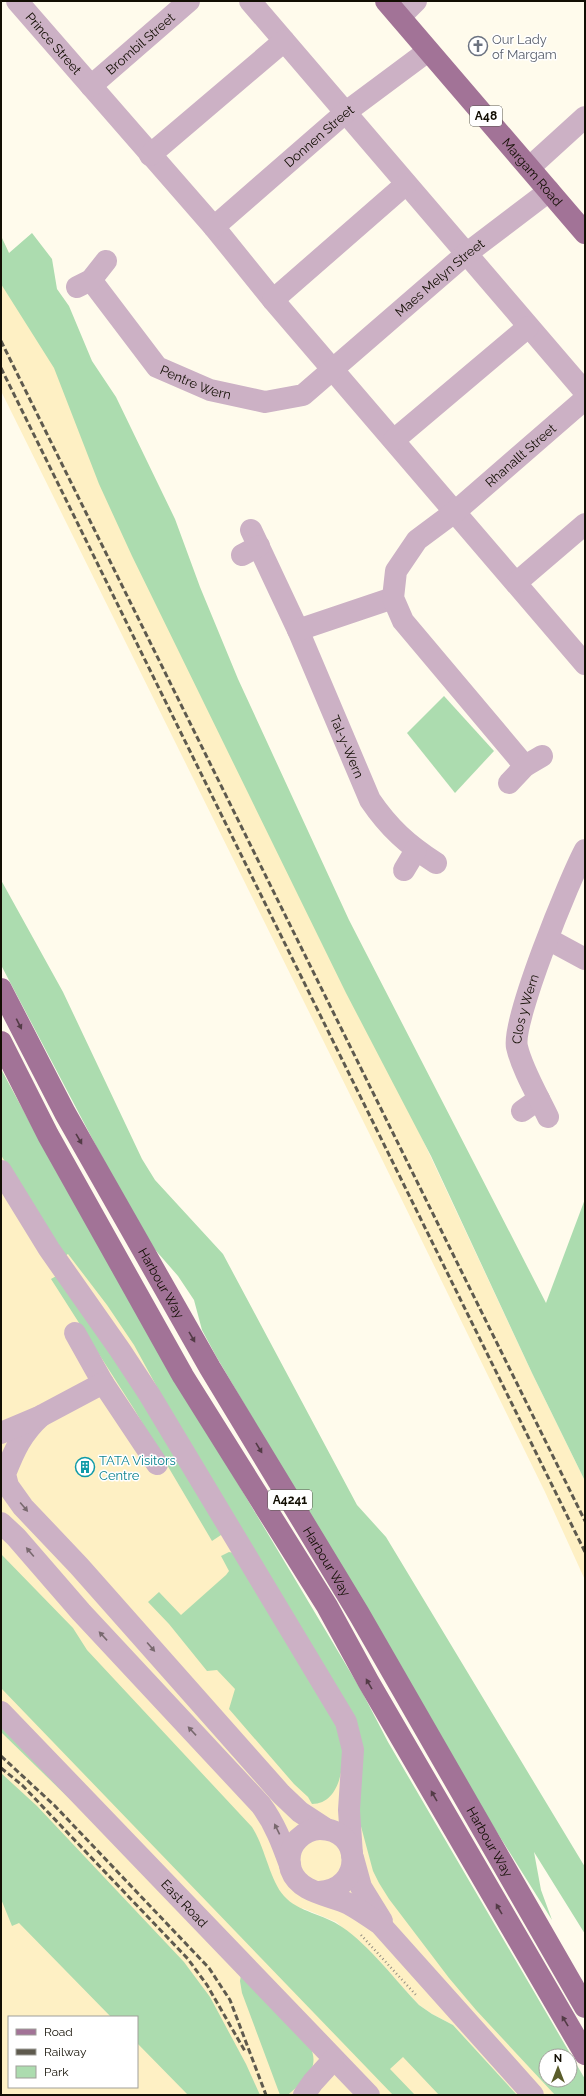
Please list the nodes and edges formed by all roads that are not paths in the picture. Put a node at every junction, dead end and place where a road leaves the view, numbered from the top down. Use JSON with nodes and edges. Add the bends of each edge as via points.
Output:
{"nodes":[{"id":1,"x":17,"y":1,"type":"edge"},
{"id":2,"x":190,"y":1,"type":"edge"},
{"id":3,"x":250,"y":1,"type":"edge"},
{"id":4,"x":416,"y":1,"type":"edge"},
{"id":5,"x":393,"y":9,"type":"edge"},
{"id":6,"x":284,"y":41,"type":"junction"},
{"id":7,"x":428,"y":51,"type":"junction"},
{"id":8,"x":91,"y":86,"type":"junction"},
{"id":9,"x":346,"y":112,"type":"junction"},
{"id":10,"x":585,"y":117,"type":"edge"},
{"id":11,"x":150,"y":155,"type":"junction"},
{"id":12,"x":530,"y":167,"type":"junction"},
{"id":13,"x":406,"y":184,"type":"junction"},
{"id":14,"x":549,"y":191,"type":"junction"},
{"id":15,"x":214,"y":227,"type":"junction"},
{"id":16,"x":585,"y":232,"type":"edge"},
{"id":17,"x":466,"y":254,"type":"junction"},
{"id":18,"x":106,"y":261,"type":"dead end"},
{"id":19,"x":273,"y":300,"type":"junction"},
{"id":20,"x":528,"y":327,"type":"junction"},
{"id":21,"x":333,"y":369,"type":"junction"},
{"id":22,"x":585,"y":392,"type":"edge"},
{"id":23,"x":585,"y":399,"type":"edge"},
{"id":24,"x":394,"y":440,"type":"junction"},
{"id":25,"x":456,"y":511,"type":"junction"},
{"id":26,"x":585,"y":524,"type":"edge"},
{"id":27,"x":251,"y":544,"type":"dead end"},
{"id":28,"x":516,"y":583,"type":"junction"},
{"id":29,"x":393,"y":598,"type":"junction"},
{"id":30,"x":298,"y":630,"type":"junction"},
{"id":31,"x":582,"y":654,"type":"edge"},
{"id":32,"x":509,"y":783,"type":"dead end"},
{"id":33,"x":416,"y":850,"type":"junction"},
{"id":34,"x":585,"y":850,"type":"edge"},
{"id":35,"x":436,"y":863,"type":"dead end"},
{"id":36,"x":404,"y":870,"type":"dead end"},
{"id":37,"x":548,"y":939,"type":"junction"},
{"id":38,"x":585,"y":959,"type":"edge"},
{"id":39,"x":1,"y":989,"type":"edge"},
{"id":40,"x":1,"y":1042,"type":"edge"},
{"id":41,"x":536,"y":1109,"type":"dead end"},
{"id":42,"x":1,"y":1172,"type":"edge"},
{"id":43,"x":75,"y":1333,"type":"dead end"},
{"id":44,"x":103,"y":1383,"type":"junction"},
{"id":45,"x":41,"y":1416,"type":"junction"},
{"id":46,"x":1,"y":1433,"type":"edge"},
{"id":47,"x":157,"y":1464,"type":"dead end"},
{"id":48,"x":2,"y":1471,"type":"edge"},
{"id":49,"x":1,"y":1523,"type":"edge"},
{"id":50,"x":1,"y":1712,"type":"edge"},
{"id":51,"x":351,"y":1774,"type":"junction"},
{"id":52,"x":326,"y":1829,"type":"junction"},
{"id":53,"x":353,"y":1856,"type":"junction"},
{"id":54,"x":290,"y":1866,"type":"junction"},
{"id":55,"x":318,"y":1892,"type":"junction"},
{"id":56,"x":393,"y":1937,"type":"junction"},
{"id":57,"x":585,"y":2007,"type":"edge"},
{"id":58,"x":585,"y":2054,"type":"edge"},
{"id":59,"x":333,"y":2060,"type":"junction"},
{"id":60,"x":304,"y":2095,"type":"edge"},
{"id":61,"x":369,"y":2095,"type":"edge"},
{"id":62,"x":533,"y":2095,"type":"edge"}],
"edges":[{"from":1,"to":8,"type":"street","name":"Prince Street"},
{"from":2,"to":8,"type":"street","name":"Brombil Street"},
{"from":3,"to":6,"type":"street"},
{"from":4,"to":5,"type":"street"},
{"from":5,"to":7,"type":"main road","name":"Margam Road","number":"A48"},
{"from":6,"to":9,"type":"street"},
{"from":6,"to":11,"type":"street"},
{"from":7,"to":9,"type":"street","name":"Donnen Street"},
{"from":7,"to":12,"type":"main road","name":"Margam Road","number":"A48"},
{"from":8,"to":11,"type":"street","name":"Prince Street"},
{"from":9,"to":13,"type":"street"},
{"from":9,"to":15,"type":"street","name":"Donnen Street"},
{"from":10,"to":12,"type":"street"},
{"from":11,"to":15,"type":"street","name":"Prince Street"},
{"from":12,"to":14,"type":"main road","name":"Margam Road","number":"A48"},
{"from":13,"to":17,"type":"street"},
{"from":13,"to":19,"type":"street"},
{"from":14,"to":16,"type":"main road","name":"Margam Road","number":"A48"},
{"from":14,"to":17,"type":"street","name":"Maes Melyn Street"},
{"from":15,"to":19,"type":"street","name":"Prince Street"},
{"from":17,"to":20,"type":"street"},
{"from":17,"to":21,"type":"street","name":"Maes Melyn Street"},
{"from":18,"to":21,"type":"street","name":"Pentre Wern","via":[[84,284],[157,367],[210,390],[265,402],[304,395]]},
{"from":19,"to":21,"type":"street","name":"Prince Street"},
{"from":20,"to":22,"type":"street"},
{"from":20,"to":24,"type":"street"},
{"from":21,"to":24,"type":"street","name":"Prince Street"},
{"from":23,"to":25,"type":"street","name":"Rhanallt Street"},
{"from":24,"to":25,"type":"street","name":"Prince Street"},
{"from":25,"to":28,"type":"street","name":"Prince Street"},
{"from":25,"to":29,"type":"street","via":[[417,540],[396,571]]},
{"from":26,"to":28,"type":"street"},
{"from":27,"to":30,"type":"street","name":"Tal-y-Wern"},
{"from":28,"to":31,"type":"street","name":"Prince Street"},
{"from":29,"to":30,"type":"street"},
{"from":29,"to":32,"type":"street","via":[[403,621],[534,761]]},
{"from":30,"to":33,"type":"street","name":"Tal-y-Wern","via":[[370,800],[386,823]]},
{"from":33,"to":35,"type":"street","name":"Tal-y-Wern"},
{"from":33,"to":36,"type":"street"},
{"from":34,"to":37,"type":"street","name":"Clos y Wern"},
{"from":37,"to":38,"type":"street"},
{"from":37,"to":41,"type":"street","name":"Clos y Wern","via":[[521,1013],[516,1046]]},
{"from":39,"to":57,"type":"main road","name":"Harbour Way","number":"A4241","one_way":true,"via":[[65,1113],[210,1368],[359,1614]]},
{"from":58,"to":40,"type":"main road","name":"Harbour Way","number":"A4241","one_way":true,"via":[[371,1688],[327,1606],[183,1376],[48,1135]]},
{"from":42,"to":51,"type":"street","via":[[49,1249],[149,1394],[337,1705],[352,1739]]},
{"from":43,"to":44,"type":"street"},
{"from":44,"to":45,"type":"street"},
{"from":44,"to":47,"type":"street"},
{"from":45,"to":46,"type":"street"},
{"from":45,"to":48,"type":"street","via":[[25,1431]]},
{"from":48,"to":52,"type":"street","one_way":true,"via":[[8,1486],[23,1507],[247,1756],[300,1812]]},
{"from":54,"to":49,"type":"street","one_way":true,"via":[[278,1830],[261,1805]]},
{"from":50,"to":59,"type":"street","name":"East Road"},
{"from":51,"to":52,"type":"street","via":[[342,1800]]},
{"from":51,"to":53,"type":"street"},
{"from":52,"to":53,"type":"street","via":[[338,1833],[345,1840]]},
{"from":52,"to":54,"type":"street","via":[[310,1831],[299,1838],[291,1852]]},
{"from":53,"to":55,"type":"street","via":[[351,1871],[344,1882],[334,1889]]},
{"from":53,"to":56,"type":"street","via":[[361,1887]]},
{"from":54,"to":55,"type":"street","via":[[299,1883]]},
{"from":55,"to":56,"type":"street","via":[[360,1910]]},
{"from":56,"to":62,"type":"street"},
{"from":59,"to":60,"type":"street"},
{"from":59,"to":61,"type":"street","name":"East Road"}]}
